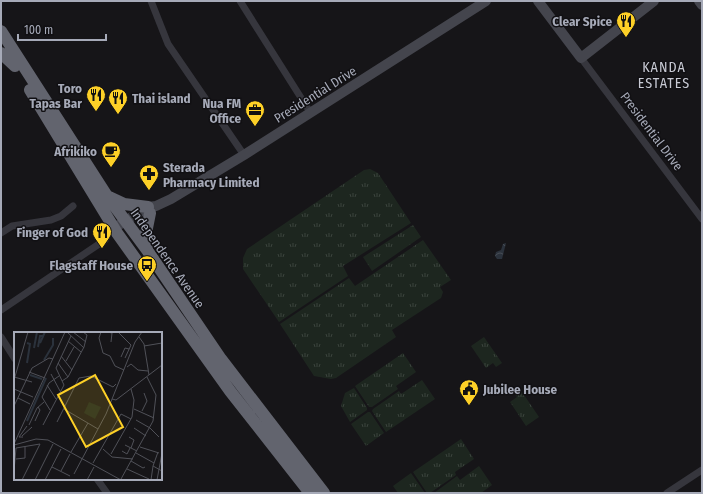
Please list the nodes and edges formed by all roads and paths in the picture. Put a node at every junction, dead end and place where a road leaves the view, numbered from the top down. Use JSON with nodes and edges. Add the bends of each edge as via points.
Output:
{"nodes":[{"id":1,"x":151,"y":1,"type":"edge"},
{"id":2,"x":240,"y":1,"type":"edge"},
{"id":3,"x":486,"y":1,"type":"edge"},
{"id":4,"x":538,"y":1,"type":"edge"},
{"id":5,"x":654,"y":1,"type":"edge"},
{"id":6,"x":699,"y":1,"type":"edge"},
{"id":7,"x":702,"y":5,"type":"edge"},
{"id":8,"x":1,"y":20,"type":"edge"},
{"id":9,"x":1,"y":31,"type":"edge"},
{"id":10,"x":1,"y":46,"type":"edge"},
{"id":11,"x":1,"y":53,"type":"edge"},
{"id":12,"x":581,"y":58,"type":"junction"},
{"id":13,"x":18,"y":64,"type":"junction"},
{"id":14,"x":310,"y":112,"type":"junction"},
{"id":15,"x":244,"y":155,"type":"junction"},
{"id":16,"x":107,"y":196,"type":"junction"},
{"id":17,"x":73,"y":206,"type":"dead end"},
{"id":18,"x":151,"y":209,"type":"junction"},
{"id":19,"x":702,"y":220,"type":"edge"},
{"id":20,"x":127,"y":223,"type":"junction"},
{"id":21,"x":115,"y":231,"type":"junction"},
{"id":22,"x":1,"y":233,"type":"edge"},
{"id":23,"x":105,"y":240,"type":"dead end"},
{"id":24,"x":147,"y":250,"type":"junction"},
{"id":25,"x":1,"y":310,"type":"edge"},
{"id":26,"x":1,"y":337,"type":"edge"},
{"id":27,"x":14,"y":357,"type":"edge"},
{"id":28,"x":702,"y":470,"type":"edge"},
{"id":29,"x":98,"y":480,"type":"edge"},
{"id":30,"x":107,"y":493,"type":"edge"},
{"id":31,"x":310,"y":493,"type":"edge"},
{"id":32,"x":324,"y":493,"type":"edge"},
{"id":33,"x":667,"y":493,"type":"edge"}],
"edges":[{"from":1,"to":15,"type":"street","via":[[168,44]]},
{"from":2,"to":14,"type":"street"},
{"from":3,"to":14,"type":"street","name":"Presidential Drive"},
{"from":4,"to":12,"type":"street","name":"Presidential Drive"},
{"from":5,"to":12,"type":"street"},
{"from":6,"to":7,"type":"street"},
{"from":8,"to":13,"type":"highway","via":[[10,34]]},
{"from":9,"to":13,"type":"highway","name":"Independence Avenue"},
{"from":10,"to":13,"type":"highway","name":"Independence Avenue"},
{"from":11,"to":13,"type":"highway"},
{"from":12,"to":19,"type":"street","name":"Presidential Drive"},
{"from":13,"to":16,"type":"highway","name":"Independence Avenue"},
{"from":13,"to":21,"type":"highway","name":"Independence Avenue"},
{"from":14,"to":15,"type":"street","name":"Presidential Drive"},
{"from":15,"to":18,"type":"street","name":"Presidential Drive"},
{"from":16,"to":18,"type":"highway","via":[[124,204]]},
{"from":16,"to":20,"type":"highway","name":"Independence Avenue"},
{"from":17,"to":22,"type":"street","via":[[51,220],[12,226]]},
{"from":18,"to":20,"type":"street","name":"Presidential Drive"},
{"from":18,"to":24,"type":"highway","via":[[146,233]]},
{"from":20,"to":21,"type":"street","name":"Presidential Drive"},
{"from":20,"to":24,"type":"highway","name":"Independence Avenue"},
{"from":21,"to":31,"type":"highway","name":"Independence Avenue","via":[[230,391]]},
{"from":23,"to":25,"type":"street"},
{"from":24,"to":32,"type":"highway","name":"Independence Avenue","via":[[221,359]]},
{"from":26,"to":27,"type":"street"},
{"from":28,"to":33,"type":"street"},
{"from":29,"to":30,"type":"street"}]}
